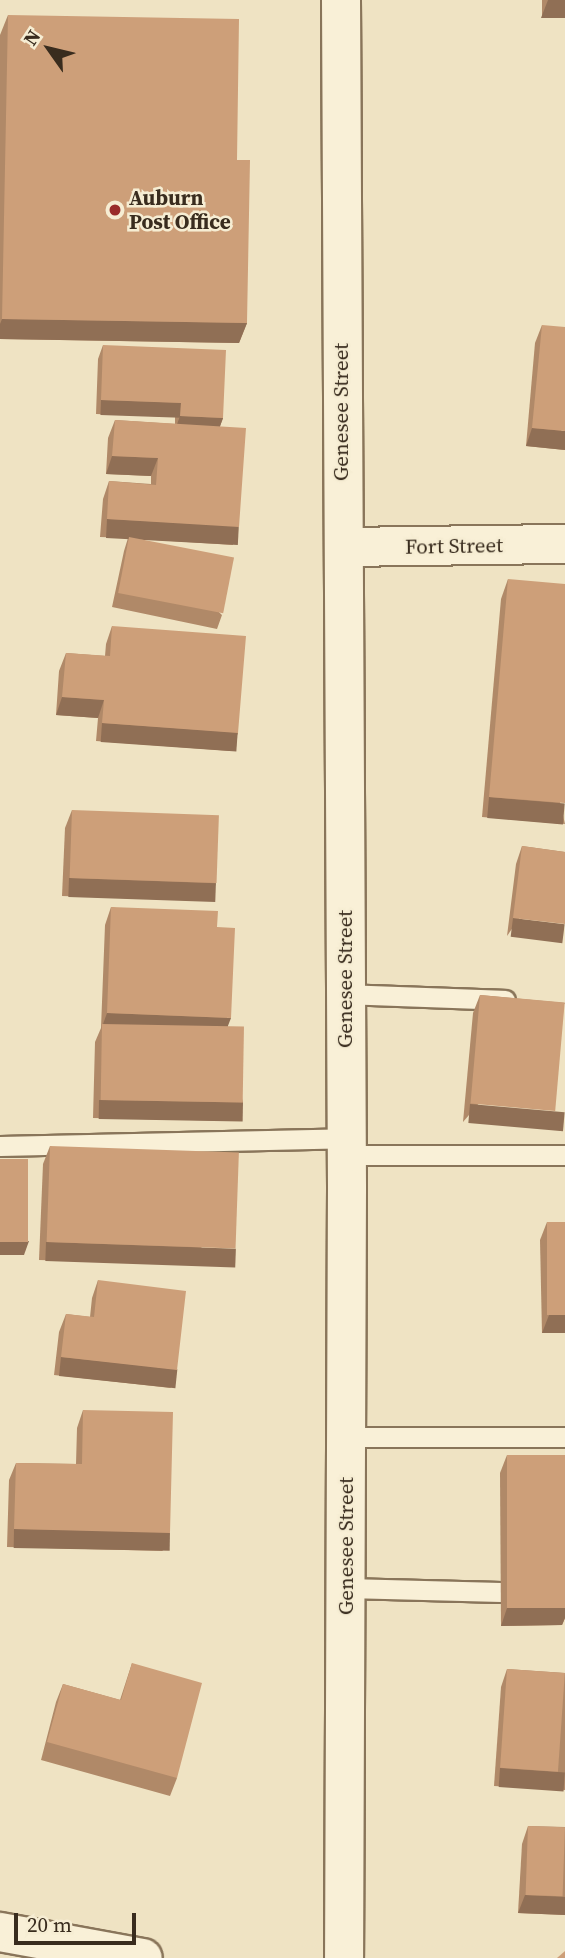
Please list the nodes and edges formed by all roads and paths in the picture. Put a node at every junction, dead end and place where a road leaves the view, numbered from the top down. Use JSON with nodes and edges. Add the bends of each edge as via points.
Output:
{"nodes":[{"id":1,"x":341,"y":0,"type":"edge"},
{"id":2,"x":565,"y":544,"type":"edge"},
{"id":3,"x":344,"y":547,"type":"junction"},
{"id":4,"x":345,"y":994,"type":"junction"},
{"id":5,"x":527,"y":1002,"type":"edge"},
{"id":6,"x":0,"y":1146,"type":"edge"},
{"id":7,"x":346,"y":1146,"type":"junction"},
{"id":8,"x":565,"y":1155,"type":"edge"},
{"id":9,"x":346,"y":1437,"type":"junction"},
{"id":10,"x":565,"y":1437,"type":"edge"},
{"id":11,"x":346,"y":1588,"type":"junction"},
{"id":12,"x":501,"y":1592,"type":"dead end"},
{"id":13,"x":0,"y":1932,"type":"edge"},
{"id":14,"x":143,"y":1958,"type":"edge"},
{"id":15,"x":344,"y":1958,"type":"edge"}],
"edges":[{"from":1,"to":3,"type":"main road","name":"Genesee Street"},
{"from":2,"to":3,"type":"main road","name":"Fort Street"},
{"from":3,"to":4,"type":"main road","name":"Genesee Street"},
{"from":4,"to":5,"type":"lane"},
{"from":4,"to":7,"type":"main road","name":"Genesee Street"},
{"from":6,"to":7,"type":"lane"},
{"from":7,"to":8,"type":"lane"},
{"from":7,"to":9,"type":"main road","name":"Genesee Street"},
{"from":9,"to":10,"type":"lane"},
{"from":9,"to":11,"type":"main road","name":"Genesee Street"},
{"from":11,"to":12,"type":"lane"},
{"from":11,"to":15,"type":"main road","name":"Genesee Street"},
{"from":13,"to":14,"type":"main road"}]}
